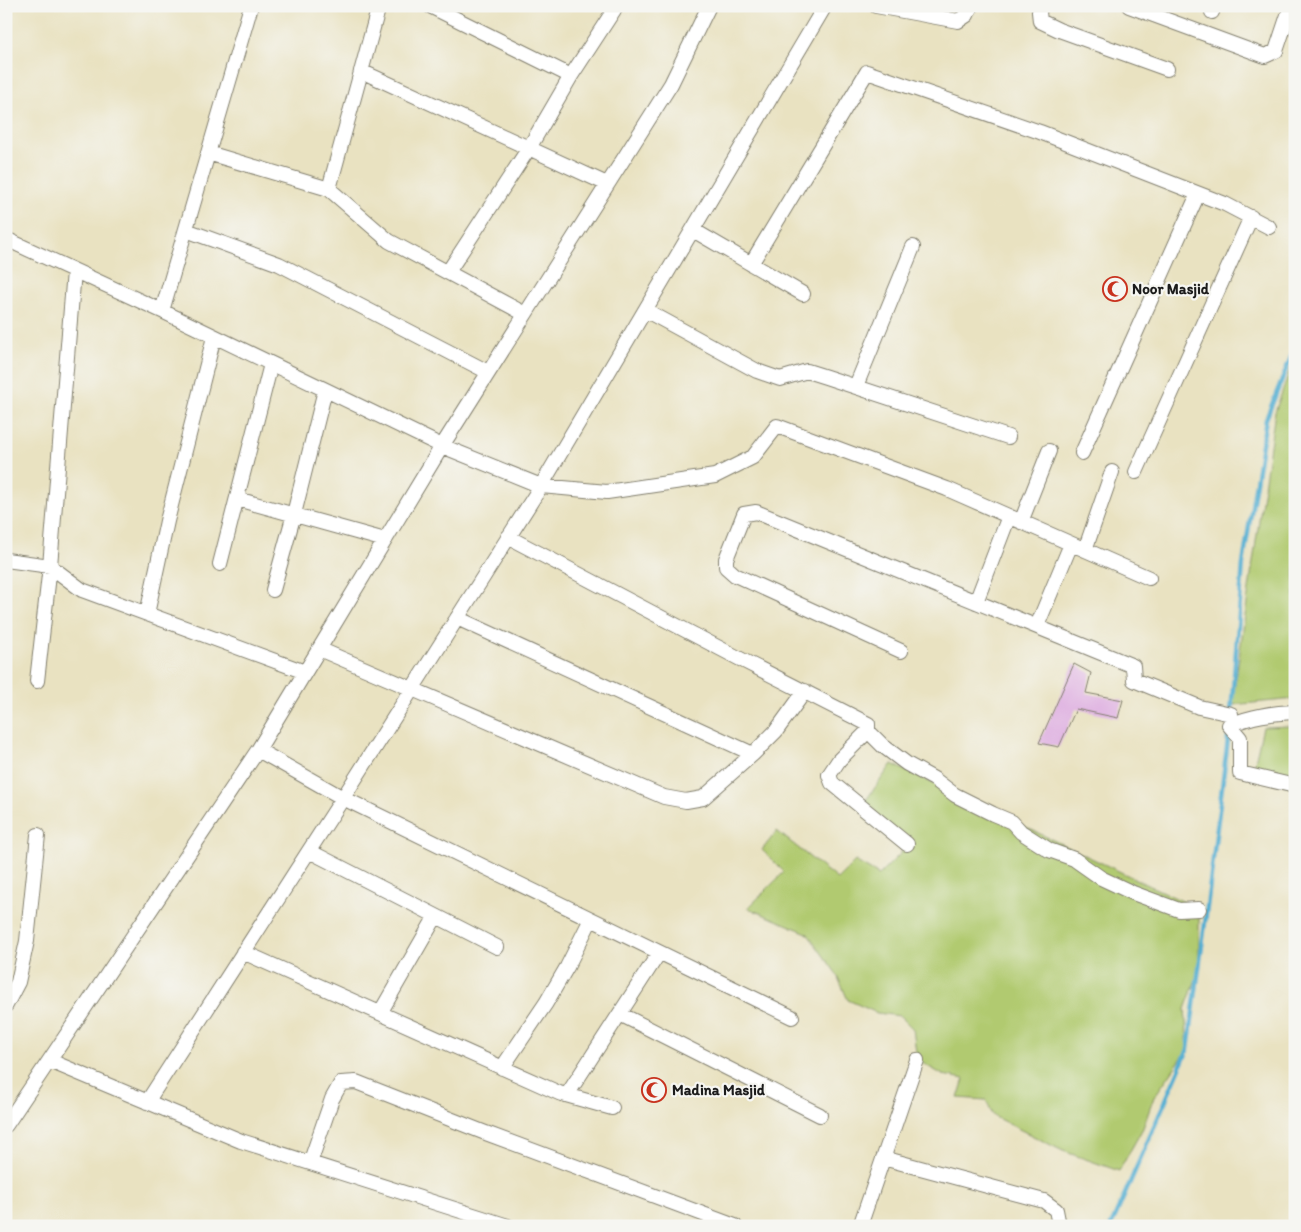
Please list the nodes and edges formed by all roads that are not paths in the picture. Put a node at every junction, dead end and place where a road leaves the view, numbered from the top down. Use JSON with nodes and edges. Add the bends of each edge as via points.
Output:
{"nodes":[{"id":1,"x":251,"y":6,"type":"edge"},
{"id":2,"x":380,"y":6,"type":"edge"},
{"id":3,"x":430,"y":6,"type":"edge"},
{"id":4,"x":709,"y":6,"type":"edge"},
{"id":5,"x":825,"y":6,"type":"edge"},
{"id":6,"x":876,"y":6,"type":"edge"},
{"id":7,"x":971,"y":6,"type":"edge"},
{"id":8,"x":1041,"y":6,"type":"edge"},
{"id":9,"x":1129,"y":6,"type":"edge"},
{"id":10,"x":1291,"y":6,"type":"edge"},
{"id":11,"x":614,"y":10,"type":"dead end"},
{"id":12,"x":1167,"y":69,"type":"dead end"},
{"id":13,"x":361,"y":71,"type":"junction"},
{"id":14,"x":571,"y":76,"type":"junction"},
{"id":15,"x":529,"y":148,"type":"junction"},
{"id":16,"x":208,"y":153,"type":"junction"},
{"id":17,"x":607,"y":184,"type":"junction"},
{"id":18,"x":329,"y":189,"type":"junction"},
{"id":19,"x":1198,"y":194,"type":"junction"},
{"id":20,"x":1251,"y":218,"type":"junction"},
{"id":21,"x":1270,"y":227,"type":"dead end"},
{"id":22,"x":186,"y":230,"type":"junction"},
{"id":23,"x":693,"y":230,"type":"junction"},
{"id":24,"x":6,"y":240,"type":"edge"},
{"id":25,"x":913,"y":247,"type":"dead end"},
{"id":26,"x":751,"y":264,"type":"junction"},
{"id":27,"x":74,"y":271,"type":"junction"},
{"id":28,"x":448,"y":272,"type":"junction"},
{"id":29,"x":803,"y":294,"type":"dead end"},
{"id":30,"x":645,"y":310,"type":"junction"},
{"id":31,"x":162,"y":311,"type":"junction"},
{"id":32,"x":525,"y":314,"type":"junction"},
{"id":33,"x":214,"y":336,"type":"junction"},
{"id":34,"x":271,"y":364,"type":"junction"},
{"id":35,"x":488,"y":372,"type":"junction"},
{"id":36,"x":856,"y":386,"type":"junction"},
{"id":37,"x":326,"y":390,"type":"junction"},
{"id":38,"x":1008,"y":437,"type":"dead end"},
{"id":39,"x":442,"y":446,"type":"junction"},
{"id":40,"x":1049,"y":451,"type":"dead end"},
{"id":41,"x":1082,"y":453,"type":"dead end"},
{"id":42,"x":1112,"y":472,"type":"dead end"},
{"id":43,"x":1136,"y":472,"type":"dead end"},
{"id":44,"x":541,"y":486,"type":"junction"},
{"id":45,"x":237,"y":500,"type":"junction"},
{"id":46,"x":294,"y":514,"type":"junction"},
{"id":47,"x":1015,"y":519,"type":"junction"},
{"id":48,"x":508,"y":538,"type":"junction"},
{"id":49,"x":385,"y":540,"type":"junction"},
{"id":50,"x":1071,"y":544,"type":"junction"},
{"id":51,"x":1085,"y":550,"type":"junction"},
{"id":52,"x":6,"y":560,"type":"edge"},
{"id":53,"x":220,"y":564,"type":"dead end"},
{"id":54,"x":50,"y":566,"type":"junction"},
{"id":55,"x":1150,"y":578,"type":"dead end"},
{"id":56,"x":273,"y":590,"type":"dead end"},
{"id":57,"x":976,"y":602,"type":"junction"},
{"id":58,"x":147,"y":614,"type":"junction"},
{"id":59,"x":457,"y":618,"type":"junction"},
{"id":60,"x":1037,"y":626,"type":"junction"},
{"id":61,"x":319,"y":649,"type":"junction"},
{"id":62,"x":901,"y":651,"type":"dead end"},
{"id":63,"x":305,"y":672,"type":"junction"},
{"id":64,"x":37,"y":681,"type":"dead end"},
{"id":65,"x":412,"y":688,"type":"junction"},
{"id":66,"x":805,"y":691,"type":"junction"},
{"id":67,"x":1295,"y":712,"type":"edge"},
{"id":68,"x":1231,"y":714,"type":"dead end"},
{"id":69,"x":868,"y":731,"type":"junction"},
{"id":70,"x":258,"y":750,"type":"junction"},
{"id":71,"x":754,"y":754,"type":"junction"},
{"id":72,"x":1295,"y":786,"type":"edge"},
{"id":73,"x":343,"y":798,"type":"junction"},
{"id":74,"x":38,"y":835,"type":"dead end"},
{"id":75,"x":907,"y":844,"type":"dead end"},
{"id":76,"x":309,"y":851,"type":"junction"},
{"id":77,"x":1199,"y":910,"type":"dead end"},
{"id":78,"x":436,"y":916,"type":"junction"},
{"id":79,"x":591,"y":919,"type":"junction"},
{"id":80,"x":497,"y":947,"type":"dead end"},
{"id":81,"x":243,"y":952,"type":"junction"},
{"id":82,"x":659,"y":952,"type":"junction"},
{"id":83,"x":6,"y":1005,"type":"edge"},
{"id":84,"x":380,"y":1013,"type":"junction"},
{"id":85,"x":620,"y":1014,"type":"junction"},
{"id":86,"x":792,"y":1017,"type":"dead end"},
{"id":87,"x":917,"y":1060,"type":"dead end"},
{"id":88,"x":50,"y":1061,"type":"junction"},
{"id":89,"x":502,"y":1068,"type":"junction"},
{"id":90,"x":566,"y":1095,"type":"junction"},
{"id":91,"x":147,"y":1102,"type":"junction"},
{"id":92,"x":612,"y":1108,"type":"dead end"},
{"id":93,"x":820,"y":1116,"type":"dead end"},
{"id":94,"x":6,"y":1124,"type":"edge"},
{"id":95,"x":883,"y":1158,"type":"junction"},
{"id":96,"x":310,"y":1163,"type":"junction"},
{"id":97,"x":475,"y":1221,"type":"edge"},
{"id":98,"x":508,"y":1226,"type":"edge"},
{"id":99,"x":735,"y":1226,"type":"edge"},
{"id":100,"x":860,"y":1226,"type":"edge"},
{"id":101,"x":1056,"y":1226,"type":"edge"}],
"edges":[{"from":1,"to":16,"type":"street"},
{"from":2,"to":13,"type":"street"},
{"from":3,"to":14,"type":"street"},
{"from":4,"to":17,"type":"street","via":[[671,84]]},
{"from":5,"to":23,"type":"street"},
{"from":6,"to":7,"type":"street","via":[[958,21],[967,15]]},
{"from":8,"to":12,"type":"street","via":[[1040,21]]},
{"from":9,"to":10,"type":"street","via":[[1265,56],[1276,51]]},
{"from":11,"to":14,"type":"street"},
{"from":13,"to":15,"type":"street"},
{"from":13,"to":18,"type":"street"},
{"from":14,"to":15,"type":"street"},
{"from":15,"to":17,"type":"street"},
{"from":15,"to":28,"type":"street"},
{"from":16,"to":18,"type":"street"},
{"from":16,"to":22,"type":"street"},
{"from":17,"to":32,"type":"street"},
{"from":18,"to":28,"type":"street","via":[[389,241]]},
{"from":19,"to":20,"type":"street"},
{"from":19,"to":26,"type":"street","via":[[1040,132],[867,72]]},
{"from":19,"to":41,"type":"street"},
{"from":20,"to":21,"type":"street"},
{"from":20,"to":43,"type":"street"},
{"from":22,"to":31,"type":"street"},
{"from":22,"to":35,"type":"street","via":[[279,264]]},
{"from":23,"to":26,"type":"street"},
{"from":23,"to":30,"type":"street"},
{"from":24,"to":27,"type":"street"},
{"from":25,"to":36,"type":"street"},
{"from":26,"to":29,"type":"street"},
{"from":27,"to":31,"type":"street"},
{"from":27,"to":54,"type":"street"},
{"from":28,"to":32,"type":"street"},
{"from":30,"to":36,"type":"street","via":[[780,379],[807,372]]},
{"from":30,"to":44,"type":"street"},
{"from":31,"to":33,"type":"street"},
{"from":32,"to":35,"type":"street"},
{"from":33,"to":34,"type":"street"},
{"from":33,"to":58,"type":"street"},
{"from":34,"to":37,"type":"street"},
{"from":34,"to":45,"type":"street"},
{"from":35,"to":39,"type":"street"},
{"from":36,"to":38,"type":"street"},
{"from":37,"to":39,"type":"street"},
{"from":37,"to":46,"type":"street"},
{"from":39,"to":44,"type":"street"},
{"from":39,"to":49,"type":"street"},
{"from":40,"to":47,"type":"street"},
{"from":42,"to":51,"type":"street"},
{"from":44,"to":47,"type":"street","via":[[607,492],[715,476],[753,456],[777,426],[947,489]]},
{"from":44,"to":48,"type":"street"},
{"from":45,"to":46,"type":"street"},
{"from":45,"to":53,"type":"street"},
{"from":46,"to":49,"type":"street"},
{"from":46,"to":56,"type":"street"},
{"from":47,"to":50,"type":"street"},
{"from":47,"to":57,"type":"street"},
{"from":48,"to":59,"type":"street"},
{"from":48,"to":66,"type":"street"},
{"from":49,"to":61,"type":"street"},
{"from":50,"to":51,"type":"street"},
{"from":50,"to":60,"type":"street"},
{"from":51,"to":55,"type":"street"},
{"from":52,"to":54,"type":"street"},
{"from":54,"to":58,"type":"street","via":[[82,590]]},
{"from":54,"to":64,"type":"street"},
{"from":57,"to":60,"type":"street"},
{"from":57,"to":62,"type":"street","via":[[756,512],[744,514],[726,559],[726,567],[735,575]]},
{"from":58,"to":63,"type":"street"},
{"from":59,"to":65,"type":"street"},
{"from":59,"to":71,"type":"street"},
{"from":60,"to":68,"type":"street","via":[[1133,666],[1134,680],[1199,706]]},
{"from":61,"to":63,"type":"street"},
{"from":61,"to":65,"type":"street"},
{"from":63,"to":70,"type":"street"},
{"from":65,"to":71,"type":"street","via":[[664,797],[686,801],[703,798]]},
{"from":65,"to":73,"type":"street"},
{"from":66,"to":69,"type":"street","via":[[868,724]]},
{"from":66,"to":71,"type":"street","via":[[776,731]]},
{"from":67,"to":72,"type":"street","via":[[1269,714],[1229,725],[1240,738],[1240,773]]},
{"from":69,"to":75,"type":"street","via":[[829,775],[832,783]]},
{"from":69,"to":77,"type":"street","via":[[907,764],[955,795],[1012,822],[1021,832],[1049,850],[1074,859],[1101,878],[1133,893],[1179,910]]},
{"from":70,"to":73,"type":"street"},
{"from":70,"to":88,"type":"street"},
{"from":73,"to":76,"type":"street"},
{"from":73,"to":79,"type":"street"},
{"from":74,"to":83,"type":"street","via":[[27,941],[18,982]]},
{"from":76,"to":78,"type":"street"},
{"from":76,"to":81,"type":"street"},
{"from":78,"to":80,"type":"street"},
{"from":78,"to":84,"type":"street"},
{"from":79,"to":82,"type":"street"},
{"from":79,"to":89,"type":"street","via":[[546,1004]]},
{"from":81,"to":84,"type":"street"},
{"from":81,"to":91,"type":"street"},
{"from":82,"to":85,"type":"street"},
{"from":82,"to":86,"type":"street"},
{"from":84,"to":89,"type":"street"},
{"from":85,"to":90,"type":"street"},
{"from":85,"to":93,"type":"street"},
{"from":87,"to":95,"type":"street"},
{"from":88,"to":91,"type":"street"},
{"from":88,"to":94,"type":"street"},
{"from":89,"to":90,"type":"street"},
{"from":90,"to":92,"type":"street"},
{"from":91,"to":96,"type":"street","via":[[241,1141]]},
{"from":95,"to":100,"type":"street"},
{"from":95,"to":101,"type":"street","via":[[1044,1201],[1056,1210]]},
{"from":96,"to":97,"type":"street"},
{"from":96,"to":99,"type":"street","via":[[332,1099],[341,1083],[356,1082]]},
{"from":97,"to":98,"type":"street"}]}
